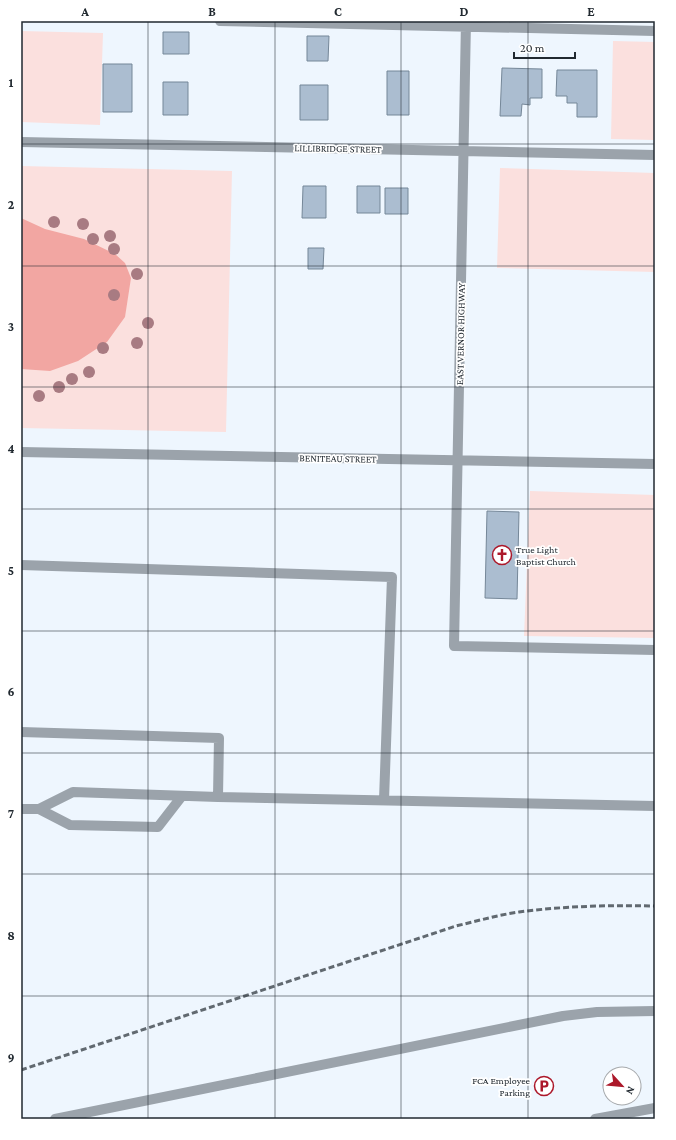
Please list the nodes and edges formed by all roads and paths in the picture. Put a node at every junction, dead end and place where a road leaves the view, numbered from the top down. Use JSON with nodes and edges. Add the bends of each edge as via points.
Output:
{"nodes":[{"id":1,"x":220,"y":21,"type":"edge"},
{"id":2,"x":466,"y":23,"type":"edge"},
{"id":3,"x":655,"y":31,"type":"edge"},
{"id":4,"x":21,"y":142,"type":"edge"},
{"id":5,"x":463,"y":150,"type":"junction"},
{"id":6,"x":655,"y":155,"type":"edge"},
{"id":7,"x":21,"y":452,"type":"edge"},
{"id":8,"x":457,"y":460,"type":"junction"},
{"id":9,"x":655,"y":464,"type":"edge"},
{"id":10,"x":21,"y":565,"type":"edge"},
{"id":11,"x":655,"y":650,"type":"edge"},
{"id":12,"x":21,"y":732,"type":"edge"},
{"id":13,"x":182,"y":796,"type":"junction"},
{"id":14,"x":218,"y":797,"type":"junction"},
{"id":15,"x":384,"y":800,"type":"junction"},
{"id":16,"x":655,"y":806,"type":"edge"},
{"id":17,"x":21,"y":809,"type":"edge"},
{"id":18,"x":39,"y":809,"type":"junction"},
{"id":19,"x":655,"y":1011,"type":"edge"},
{"id":20,"x":655,"y":1108,"type":"edge"},
{"id":21,"x":55,"y":1119,"type":"edge"},
{"id":22,"x":595,"y":1119,"type":"edge"}],
"edges":[{"from":1,"to":2,"type":"street"},
{"from":2,"to":3,"type":"street"},
{"from":2,"to":5,"type":"street","name":"EAST VERNOR HIGHWAY"},
{"from":4,"to":5,"type":"street","name":"LILLIBRIDGE STREET"},
{"from":5,"to":6,"type":"street","name":"LILLIBRIDGE STREET"},
{"from":5,"to":8,"type":"street","name":"EAST VERNOR HIGHWAY"},
{"from":7,"to":8,"type":"street","name":"BENITEAU STREET"},
{"from":8,"to":9,"type":"street","name":"BENITEAU STREET"},
{"from":8,"to":11,"type":"street","name":"EAST VERNOR HIGHWAY","via":[[454,646]]},
{"from":10,"to":15,"type":"street","via":[[392,577]]},
{"from":12,"to":14,"type":"street","via":[[219,738]]},
{"from":13,"to":14,"type":"street"},
{"from":13,"to":18,"type":"street","via":[[72,792]]},
{"from":13,"to":18,"type":"street","via":[[158,827],[70,825]]},
{"from":14,"to":15,"type":"street"},
{"from":15,"to":16,"type":"street"},
{"from":17,"to":18,"type":"street"},
{"from":19,"to":21,"type":"street","via":[[597,1012],[564,1016]]},
{"from":20,"to":22,"type":"street"}]}
